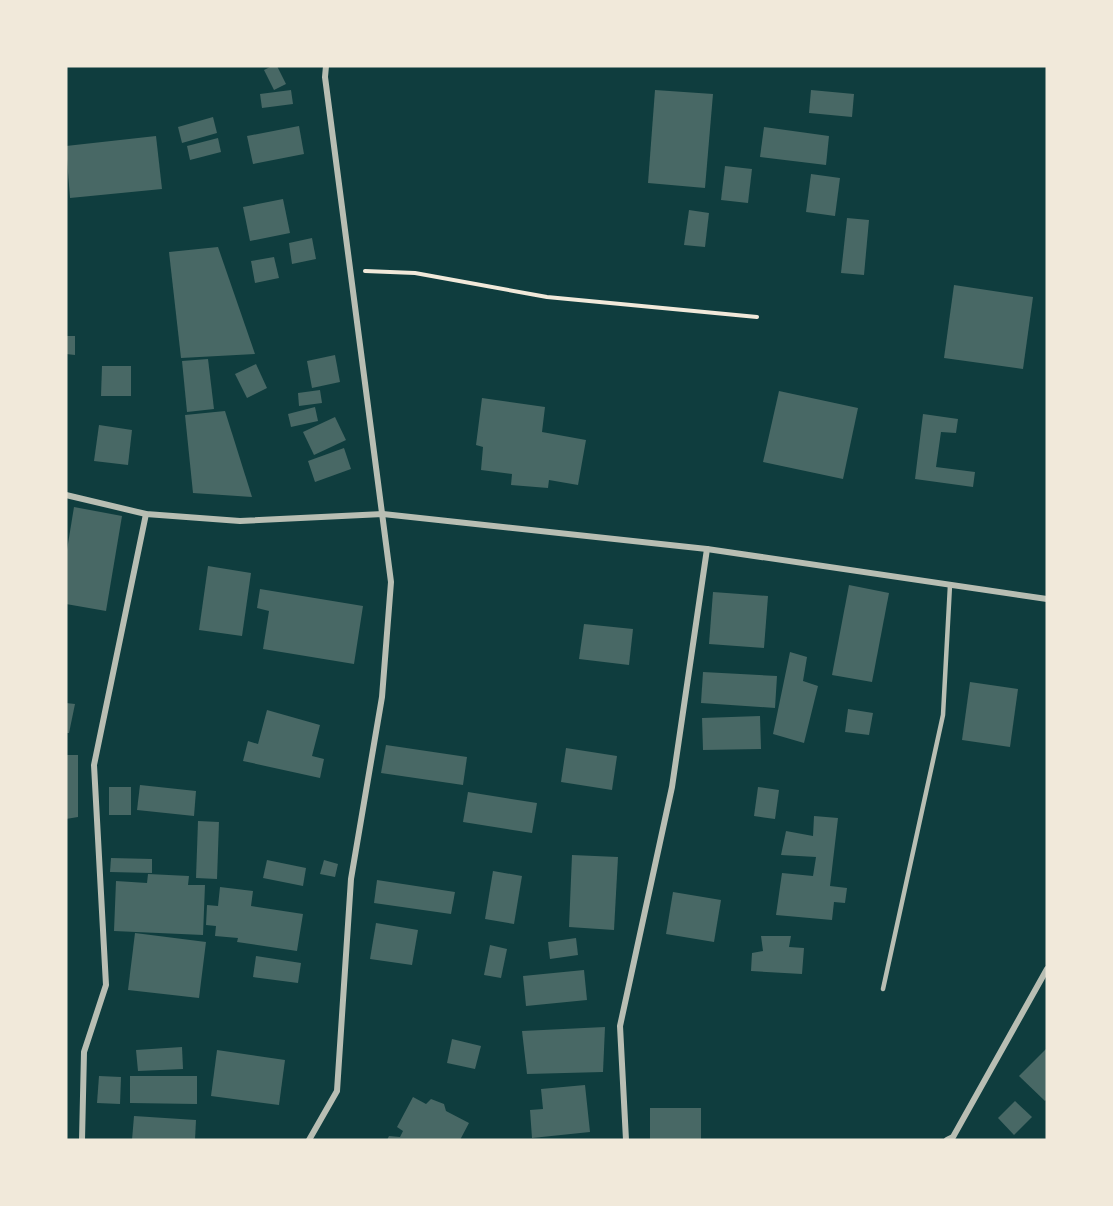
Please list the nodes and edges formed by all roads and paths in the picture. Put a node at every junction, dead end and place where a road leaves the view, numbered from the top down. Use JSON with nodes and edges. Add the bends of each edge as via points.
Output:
{"nodes":[{"id":1,"x":326,"y":66,"type":"edge"},
{"id":2,"x":351,"y":270,"type":"junction"},
{"id":3,"x":757,"y":317,"type":"dead end"},
{"id":4,"x":66,"y":495,"type":"edge"},
{"id":5,"x":146,"y":513,"type":"junction"},
{"id":6,"x":383,"y":514,"type":"junction"},
{"id":7,"x":707,"y":549,"type":"junction"},
{"id":8,"x":950,"y":585,"type":"junction"},
{"id":9,"x":1047,"y":599,"type":"edge"},
{"id":10,"x":1047,"y":969,"type":"edge"},
{"id":11,"x":884,"y":989,"type":"dead end"},
{"id":12,"x":82,"y":1140,"type":"edge"},
{"id":13,"x":309,"y":1140,"type":"edge"},
{"id":14,"x":626,"y":1140,"type":"edge"},
{"id":15,"x":947,"y":1140,"type":"edge"}],
"edges":[{"from":1,"to":2,"type":"street"},
{"from":2,"to":3,"type":"path","via":[[415,273],[547,297]]},
{"from":2,"to":6,"type":"street"},
{"from":4,"to":5,"type":"street"},
{"from":5,"to":6,"type":"street","via":[[240,521]]},
{"from":5,"to":12,"type":"street","via":[[94,765],[106,985],[84,1052]]},
{"from":6,"to":7,"type":"street"},
{"from":6,"to":13,"type":"street","via":[[391,582],[382,697],[351,879],[337,1091]]},
{"from":7,"to":8,"type":"street"},
{"from":7,"to":14,"type":"street","via":[[672,787],[620,1026]]},
{"from":8,"to":9,"type":"street"},
{"from":8,"to":11,"type":"lane","via":[[944,716]]},
{"from":10,"to":15,"type":"street","via":[[954,1137]]}]}
